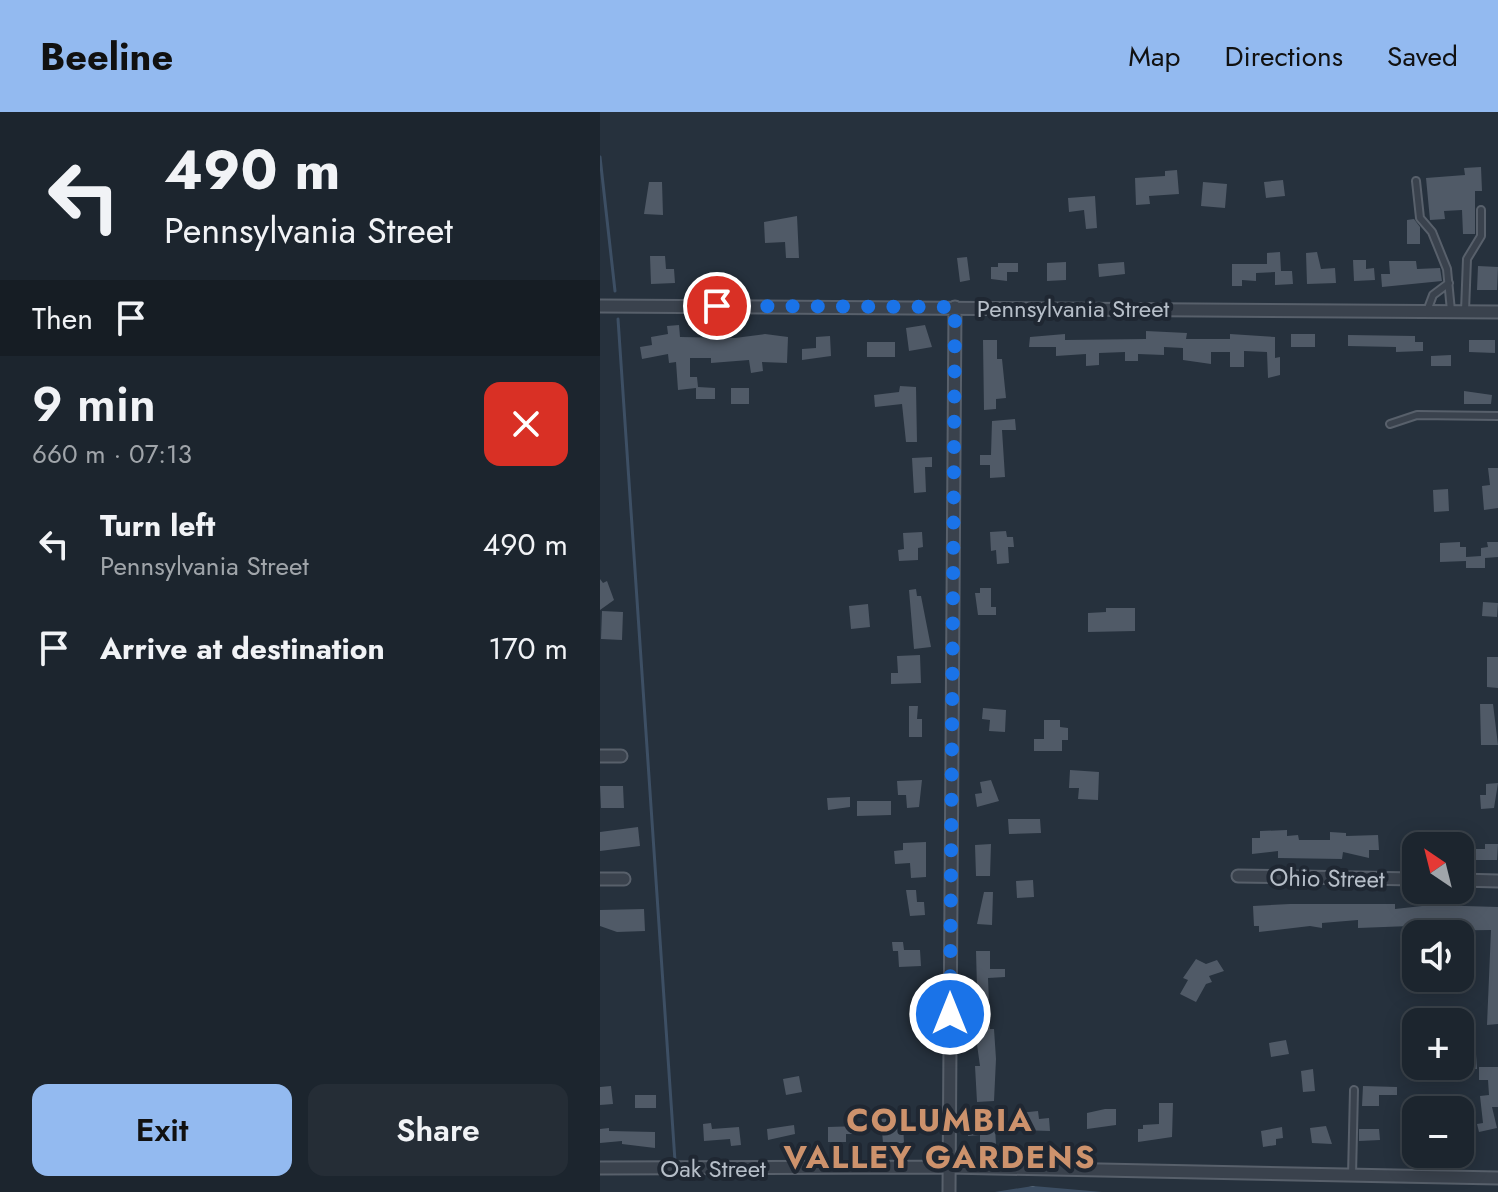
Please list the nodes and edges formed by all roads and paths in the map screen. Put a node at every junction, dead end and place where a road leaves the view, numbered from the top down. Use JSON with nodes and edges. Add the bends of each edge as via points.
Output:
{"nodes":[{"id":1,"x":1416,"y":181,"type":"dead end"},
{"id":2,"x":1481,"y":210,"type":"dead end"},
{"id":3,"x":1449,"y":283,"type":"junction"},
{"id":4,"x":600,"y":306,"type":"edge"},
{"id":5,"x":955,"y":307,"type":"junction"},
{"id":6,"x":1427,"y":311,"type":"junction"},
{"id":7,"x":1451,"y":311,"type":"junction"},
{"id":8,"x":1465,"y":311,"type":"junction"},
{"id":9,"x":1498,"y":312,"type":"edge"},
{"id":10,"x":1498,"y":416,"type":"edge"},
{"id":11,"x":1390,"y":424,"type":"dead end"},
{"id":12,"x":600,"y":756,"type":"edge"},
{"id":13,"x":621,"y":756,"type":"dead end"},
{"id":14,"x":1238,"y":876,"type":"dead end"},
{"id":15,"x":600,"y":879,"type":"edge"},
{"id":16,"x":624,"y":879,"type":"dead end"},
{"id":17,"x":1402,"y":879,"type":"edge"},
{"id":18,"x":1474,"y":880,"type":"edge"},
{"id":19,"x":1498,"y":881,"type":"edge"},
{"id":20,"x":1354,"y":1090,"type":"dead end"},
{"id":21,"x":949,"y":1167,"type":"junction"},
{"id":22,"x":600,"y":1168,"type":"edge"},
{"id":23,"x":1352,"y":1175,"type":"junction"},
{"id":24,"x":1498,"y":1178,"type":"edge"},
{"id":25,"x":949,"y":1192,"type":"edge"}],
"edges":[{"from":1,"to":3,"type":"lane","via":[[1417,210],[1432,232]]},
{"from":2,"to":8,"type":"lane","via":[[1481,236],[1467,259]]},
{"from":3,"to":6,"type":"lane","via":[[1433,295]]},
{"from":3,"to":7,"type":"lane"},
{"from":4,"to":5,"type":"street","name":"Pennsylvania Street"},
{"from":5,"to":6,"type":"street","name":"Pennsylvania Street"},
{"from":5,"to":21,"type":"street"},
{"from":6,"to":7,"type":"street","name":"Pennsylvania Street"},
{"from":7,"to":8,"type":"street","name":"Pennsylvania Street"},
{"from":8,"to":9,"type":"street","name":"Pennsylvania Street"},
{"from":10,"to":11,"type":"lane","via":[[1417,415]]},
{"from":12,"to":13,"type":"street"},
{"from":14,"to":17,"type":"street","name":"Ohio Street"},
{"from":15,"to":16,"type":"street"},
{"from":18,"to":19,"type":"street"},
{"from":20,"to":23,"type":"lane"},
{"from":21,"to":22,"type":"street","name":"Oak Street"},
{"from":21,"to":23,"type":"street","name":"Oak Street"},
{"from":21,"to":25,"type":"street"},
{"from":23,"to":24,"type":"street","name":"Oak Street"}]}
